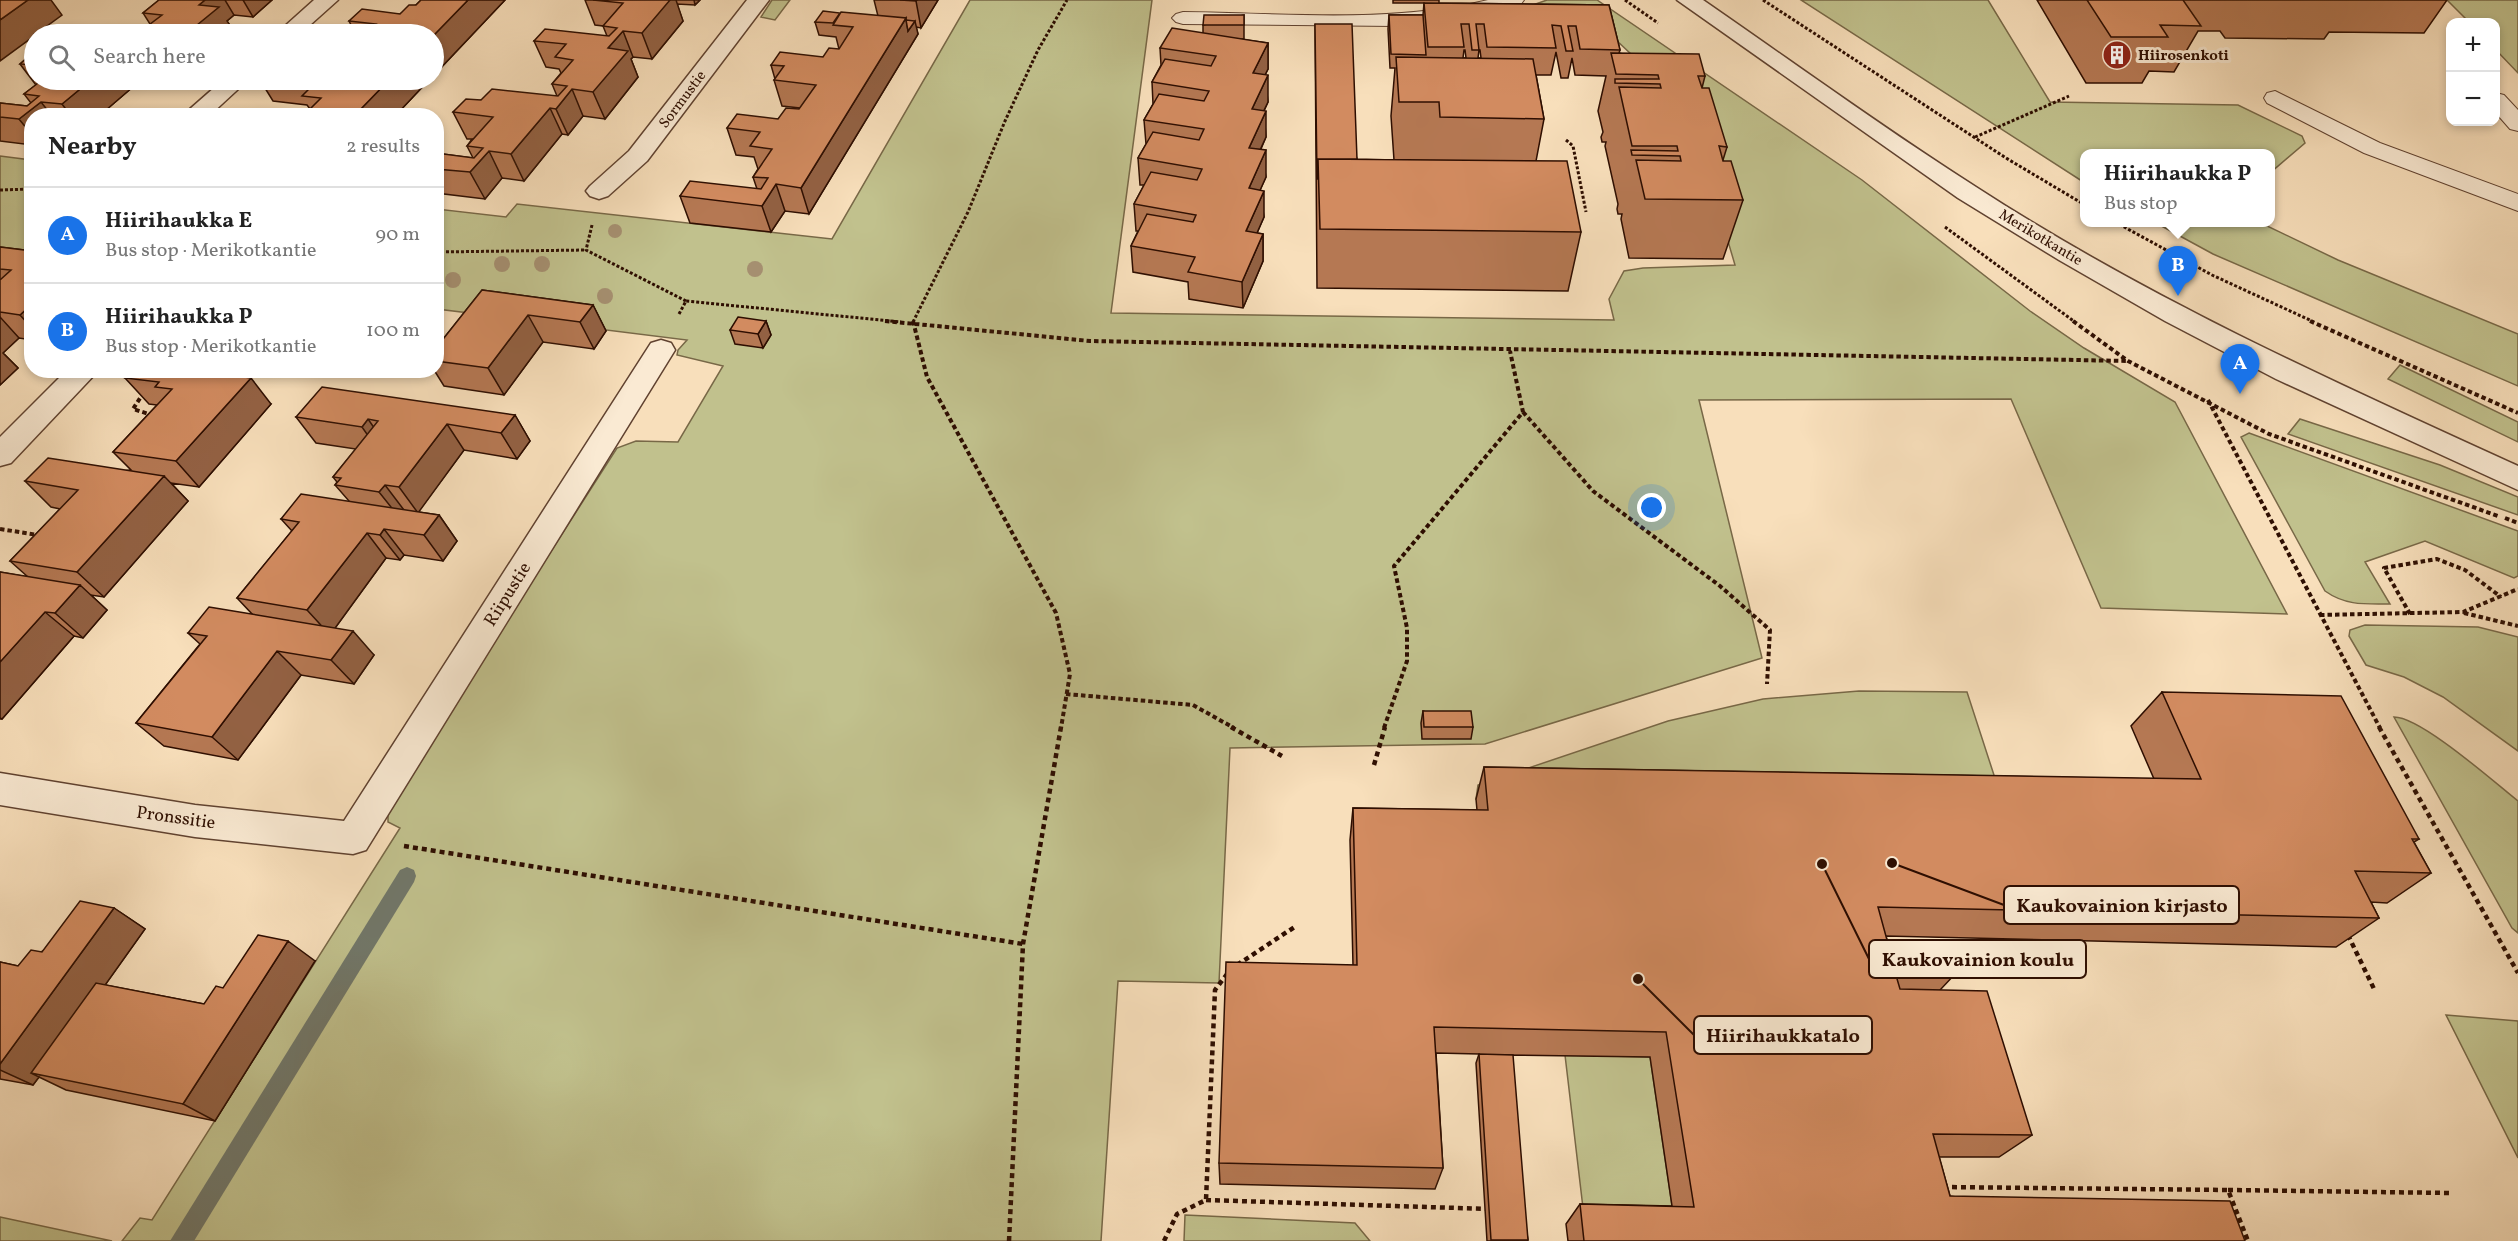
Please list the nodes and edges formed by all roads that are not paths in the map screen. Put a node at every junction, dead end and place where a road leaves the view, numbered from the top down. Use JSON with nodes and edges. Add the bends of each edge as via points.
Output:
{"nodes":[{"id":1,"x":327,"y":0,"type":"edge"},
{"id":2,"x":758,"y":0,"type":"edge"},
{"id":3,"x":1514,"y":0,"type":"edge"},
{"id":4,"x":1688,"y":0,"type":"edge"},
{"id":5,"x":1183,"y":18,"type":"dead end"},
{"id":6,"x":299,"y":24,"type":"edge"},
{"id":7,"x":224,"y":90,"type":"edge"},
{"id":8,"x":2275,"y":98,"type":"dead end"},
{"id":9,"x":2500,"y":104,"type":"edge"},
{"id":10,"x":203,"y":108,"type":"edge"},
{"id":11,"x":2518,"y":124,"type":"edge"},
{"id":12,"x":599,"y":191,"type":"road end"},
{"id":13,"x":2518,"y":203,"type":"edge"},
{"id":14,"x":662,"y":350,"type":"road end"},
{"id":15,"x":77,"y":378,"type":"edge"},
{"id":16,"x":2420,"y":432,"type":"junction"},
{"id":17,"x":0,"y":455,"type":"edge"},
{"id":18,"x":2518,"y":463,"type":"edge"},
{"id":19,"x":2518,"y":479,"type":"edge"},
{"id":20,"x":0,"y":789,"type":"edge"},
{"id":21,"x":353,"y":838,"type":"joint"}],
"edges":[{"from":1,"to":6,"type":"street"},
{"from":2,"to":12,"type":"street","name":"Sormustie","via":[[638,156]]},
{"from":3,"to":5,"type":"lane","via":[[1452,15],[1395,20]]},
{"from":4,"to":16,"type":"street","name":"Merikotkantie","via":[[1967,193],[2068,254],[2286,372]]},
{"from":7,"to":10,"type":"street"},
{"from":8,"to":13,"type":"lane","via":[[2372,148]]},
{"from":9,"to":11,"type":"lane"},
{"from":14,"to":21,"type":"street","name":"Riipustie"},
{"from":15,"to":17,"type":"street"},
{"from":16,"to":18,"type":"street","name":"Merikotkantie"},
{"from":16,"to":19,"type":"street","name":"Merikotkantie"},
{"from":20,"to":21,"type":"street","name":"Pronssitie","via":[[195,821]]}]}
